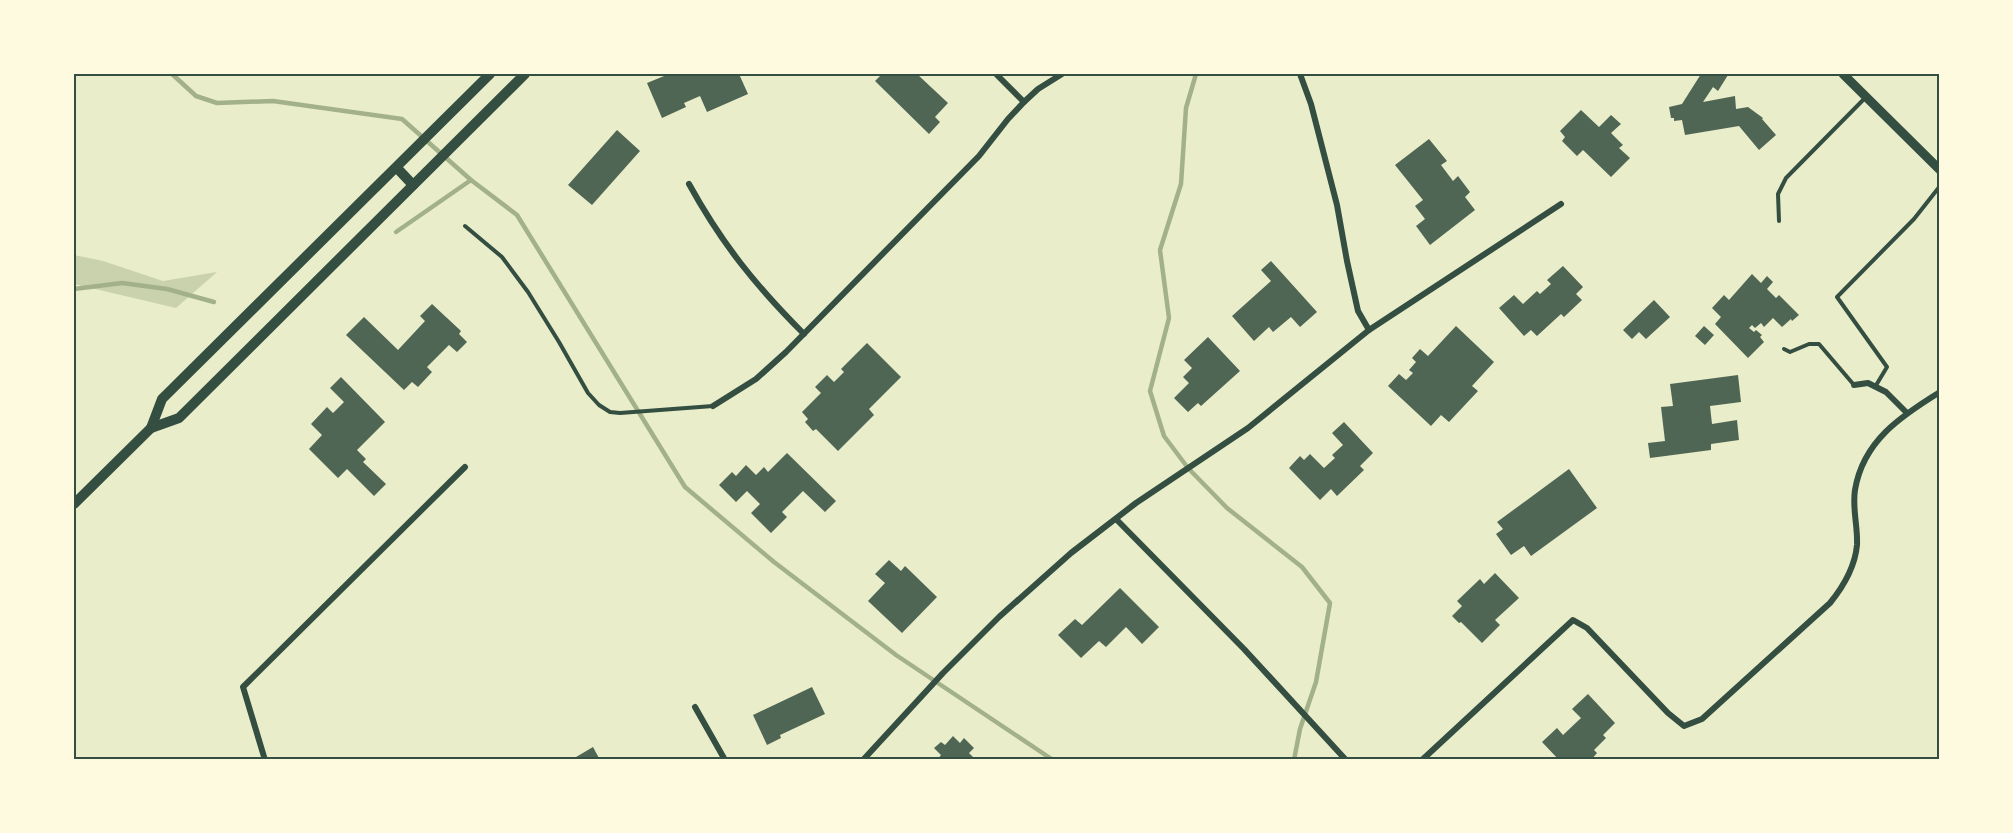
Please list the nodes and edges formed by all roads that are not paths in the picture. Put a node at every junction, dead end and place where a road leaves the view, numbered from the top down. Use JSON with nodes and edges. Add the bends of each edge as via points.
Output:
{"nodes":[{"id":1,"x":490,"y":74,"type":"edge"},
{"id":2,"x":525,"y":74,"type":"edge"},
{"id":3,"x":996,"y":74,"type":"edge"},
{"id":4,"x":1062,"y":74,"type":"edge"},
{"id":5,"x":1300,"y":74,"type":"edge"},
{"id":6,"x":1843,"y":74,"type":"edge"},
{"id":7,"x":1866,"y":97,"type":"junction"},
{"id":8,"x":1024,"y":102,"type":"junction"},
{"id":9,"x":396,"y":168,"type":"junction"},
{"id":10,"x":1940,"y":170,"type":"edge"},
{"id":11,"x":689,"y":184,"type":"dead end"},
{"id":12,"x":413,"y":185,"type":"junction"},
{"id":13,"x":1940,"y":186,"type":"edge"},
{"id":14,"x":1561,"y":204,"type":"dead end"},
{"id":15,"x":1779,"y":221,"type":"dead end"},
{"id":16,"x":465,"y":226,"type":"dead end"},
{"id":17,"x":1370,"y":330,"type":"junction"},
{"id":18,"x":804,"y":334,"type":"junction"},
{"id":19,"x":1784,"y":349,"type":"dead end"},
{"id":20,"x":1854,"y":385,"type":"joint"},
{"id":21,"x":1875,"y":387,"type":"junction"},
{"id":22,"x":1940,"y":392,"type":"edge"},
{"id":23,"x":713,"y":406,"type":"joint"},
{"id":24,"x":1906,"y":413,"type":"junction"},
{"id":25,"x":151,"y":428,"type":"junction"},
{"id":26,"x":465,"y":467,"type":"dead end"},
{"id":27,"x":74,"y":504,"type":"edge"},
{"id":28,"x":1116,"y":519,"type":"junction"},
{"id":29,"x":695,"y":707,"type":"dead end"},
{"id":30,"x":265,"y":759,"type":"edge"},
{"id":31,"x":725,"y":759,"type":"edge"},
{"id":32,"x":863,"y":759,"type":"edge"},
{"id":33,"x":1346,"y":759,"type":"edge"},
{"id":34,"x":1422,"y":759,"type":"edge"}],
"edges":[{"from":1,"to":9,"type":"main road"},
{"from":2,"to":12,"type":"main road"},
{"from":3,"to":8,"type":"street"},
{"from":4,"to":8,"type":"street"},
{"from":5,"to":17,"type":"street","via":[[1338,205],[1358,311]]},
{"from":6,"to":7,"type":"street"},
{"from":7,"to":10,"type":"street"},
{"from":7,"to":15,"type":"lane","via":[[1786,178],[1779,194]]},
{"from":8,"to":18,"type":"street","via":[[979,156]]},
{"from":9,"to":12,"type":"main road"},
{"from":9,"to":25,"type":"main road","via":[[162,399]]},
{"from":11,"to":18,"type":"street","via":[[711,224],[739,262]]},
{"from":12,"to":25,"type":"main road","via":[[179,418]]},
{"from":13,"to":21,"type":"lane","via":[[1914,219],[1837,297],[1887,367]]},
{"from":14,"to":17,"type":"street"},
{"from":16,"to":23,"type":"lane","via":[[501,257],[515,275],[599,405],[620,413]]},
{"from":17,"to":28,"type":"street","via":[[1248,428]]},
{"from":18,"to":23,"type":"street","via":[[756,379]]},
{"from":19,"to":20,"type":"lane","via":[[1790,352],[1819,344]]},
{"from":20,"to":21,"type":"street","via":[[1869,383]]},
{"from":21,"to":24,"type":"street","via":[[1886,392]]},
{"from":22,"to":24,"type":"street"},
{"from":24,"to":34,"type":"street","via":[[1870,448],[1862,467],[1855,490],[1857,545],[1844,585],[1830,603],[1702,719],[1684,726],[1587,628],[1573,620]]},
{"from":25,"to":27,"type":"main road"},
{"from":26,"to":30,"type":"street","via":[[243,687]]},
{"from":28,"to":32,"type":"street","via":[[999,617]]},
{"from":28,"to":33,"type":"street"},
{"from":29,"to":31,"type":"street"}]}
